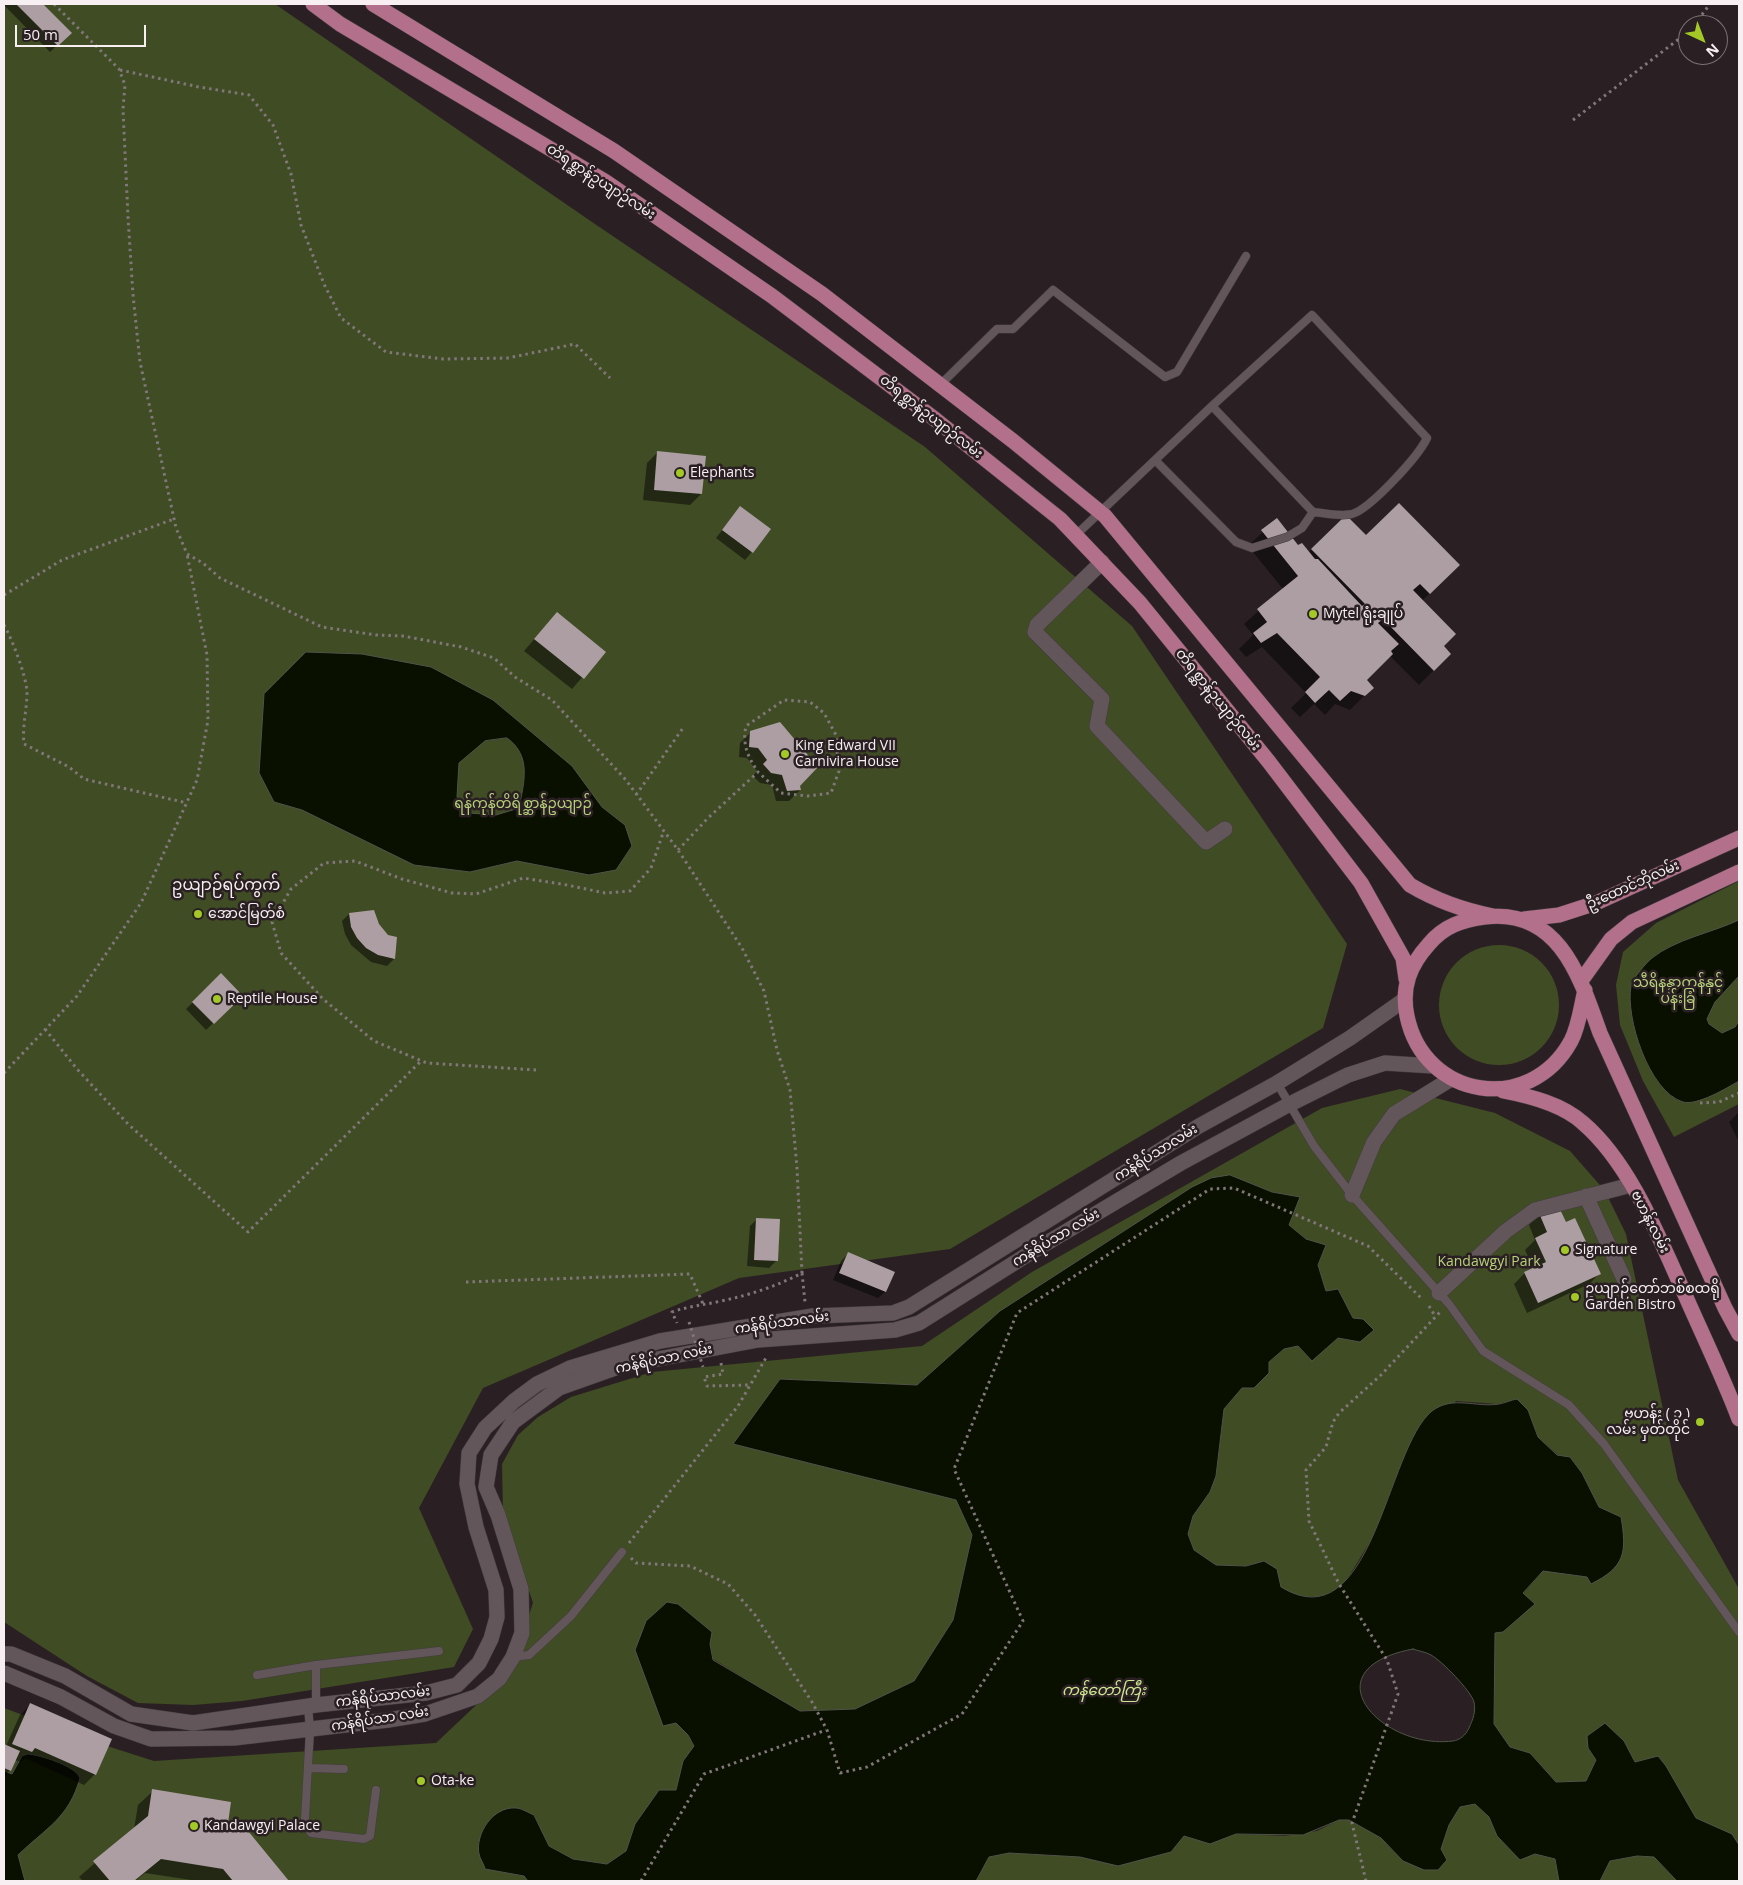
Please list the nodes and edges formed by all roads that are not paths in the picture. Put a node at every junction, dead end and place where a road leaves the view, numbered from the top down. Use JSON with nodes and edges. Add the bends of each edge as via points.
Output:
{"nodes":[{"id":1,"x":313,"y":4,"type":"edge"},
{"id":2,"x":373,"y":4,"type":"edge"},
{"id":3,"x":1246,"y":256,"type":"dead end"},
{"id":4,"x":940,"y":385,"type":"junction"},
{"id":5,"x":1212,"y":406,"type":"junction"},
{"id":6,"x":1155,"y":460,"type":"junction"},
{"id":7,"x":1100,"y":512,"type":"junction"},
{"id":8,"x":1313,"y":512,"type":"junction"},
{"id":9,"x":1077,"y":534,"type":"junction"},
{"id":10,"x":1102,"y":562,"type":"junction"},
{"id":11,"x":1225,"y":829,"type":"dead end"},
{"id":12,"x":1739,"y":838,"type":"edge"},
{"id":13,"x":1739,"y":872,"type":"edge"},
{"id":14,"x":1493,"y":916,"type":"junction"},
{"id":15,"x":1523,"y":919,"type":"junction"},
{"id":16,"x":1406,"y":979,"type":"junction"},
{"id":17,"x":1583,"y":985,"type":"junction"},
{"id":18,"x":1404,"y":1000,"type":"junction"},
{"id":19,"x":1433,"y":1066,"type":"junction"},
{"id":20,"x":1451,"y":1079,"type":"junction"},
{"id":21,"x":1276,"y":1083,"type":"junction"},
{"id":22,"x":1494,"y":1089,"type":"junction"},
{"id":23,"x":1288,"y":1105,"type":"junction"},
{"id":24,"x":1631,"y":1185,"type":"junction"},
{"id":25,"x":1352,"y":1195,"type":"junction"},
{"id":26,"x":1586,"y":1196,"type":"junction"},
{"id":27,"x":1624,"y":1278,"type":"dead end"},
{"id":28,"x":1444,"y":1298,"type":"junction"},
{"id":29,"x":806,"y":1318,"type":"junction"},
{"id":30,"x":1739,"y":1334,"type":"edge"},
{"id":31,"x":806,"y":1336,"type":"junction"},
{"id":32,"x":1739,"y":1418,"type":"edge"},
{"id":33,"x":622,"y":1552,"type":"road end"},
{"id":34,"x":1739,"y":1632,"type":"edge"},
{"id":35,"x":491,"y":1639,"type":"junction"},
{"id":36,"x":439,"y":1651,"type":"dead end"},
{"id":37,"x":6,"y":1652,"type":"edge"},
{"id":38,"x":515,"y":1652,"type":"junction"},
{"id":39,"x":316,"y":1665,"type":"junction"},
{"id":40,"x":4,"y":1673,"type":"edge"},
{"id":41,"x":257,"y":1675,"type":"dead end"},
{"id":42,"x":65,"y":1676,"type":"junction"},
{"id":43,"x":57,"y":1695,"type":"junction"},
{"id":44,"x":312,"y":1705,"type":"junction"},
{"id":45,"x":310,"y":1730,"type":"junction"},
{"id":46,"x":308,"y":1768,"type":"junction"},
{"id":47,"x":344,"y":1769,"type":"dead end"},
{"id":48,"x":376,"y":1790,"type":"dead end"}],
"edges":[{"from":1,"to":9,"type":"main road","name":"တိရစ္ဆာန်ဥယျာဉ်လမ်း","via":[[340,24],[606,182],[772,296],[936,420]]},
{"from":2,"to":4,"type":"main road","via":[[614,151],[822,294]]},
{"from":3,"to":4,"type":"lane","via":[[1177,372],[1165,377],[1053,290],[1013,328],[997,329]]},
{"from":4,"to":7,"type":"main road"},
{"from":5,"to":6,"type":"lane"},
{"from":5,"to":8,"type":"lane"},
{"from":5,"to":8,"type":"lane","via":[[1312,316],[1427,438],[1421,452],[1363,510],[1346,515]]},
{"from":6,"to":7,"type":"lane"},
{"from":6,"to":8,"type":"lane","via":[[1236,542],[1252,548],[1294,533],[1302,528]]},
{"from":7,"to":9,"type":"lane"},
{"from":7,"to":14,"type":"main road","via":[[1410,885],[1439,902]]},
{"from":9,"to":10,"type":"main road","name":"တိရစ္ဆာန်ဥယျာဉ်လမ်း"},
{"from":10,"to":11,"type":"main road","via":[[1037,625],[1035,632],[1102,699],[1097,726],[1206,842]]},
{"from":10,"to":16,"type":"main road","name":"တိရစ္ဆာန်ဥယျာဉ်လမ်း","via":[[1140,603],[1269,762],[1361,883],[1403,958]]},
{"from":12,"to":15,"type":"main road","name":"ဦးထောင်ဘိုလမ်း","via":[[1587,906],[1559,916]]},
{"from":13,"to":17,"type":"main road","via":[[1632,922],[1611,939]]},
{"from":14,"to":15,"type":"main road"},
{"from":14,"to":16,"type":"main road","via":[[1463,919],[1438,934],[1419,955]]},
{"from":15,"to":17,"type":"main road","via":[[1544,930],[1561,946]]},
{"from":16,"to":18,"type":"main road"},
{"from":17,"to":22,"type":"main road","via":[[1571,1040],[1558,1060],[1538,1076],[1516,1086]]},
{"from":17,"to":30,"type":"main road","via":[[1600,1034]]},
{"from":18,"to":19,"type":"main road","via":[[1410,1030],[1421,1053]]},
{"from":18,"to":21,"type":"main road","name":"ကန်ရိပ်သာလမ်း","via":[[1350,1038]]},
{"from":19,"to":20,"type":"main road"},
{"from":19,"to":23,"type":"main road","name":"ကန်ရိပ်သာ လမ်း","via":[[1385,1063],[1348,1076]]},
{"from":20,"to":22,"type":"main road","via":[[1472,1087]]},
{"from":20,"to":25,"type":"main road","via":[[1394,1114],[1374,1142]]},
{"from":21,"to":23,"type":"lane"},
{"from":21,"to":29,"type":"main road","name":"ကန်ရိပ်သာလမ်း","via":[[1199,1126],[909,1307],[893,1313]]},
{"from":22,"to":24,"type":"main road","name":"ဗဟန်းလမ်း","via":[[1552,1104],[1582,1121],[1606,1145]]},
{"from":23,"to":25,"type":"lane","via":[[1314,1146]]},
{"from":23,"to":31,"type":"main road","name":"ကန်ရိပ်သာ လမ်း","via":[[1114,1203],[919,1323],[895,1330]]},
{"from":24,"to":26,"type":"main road"},
{"from":24,"to":32,"type":"main road","name":"ဗဟန်းလမ်း","via":[[1659,1237]]},
{"from":25,"to":28,"type":"lane"},
{"from":26,"to":27,"type":"main road"},
{"from":26,"to":28,"type":"main road","via":[[1535,1210],[1506,1231]]},
{"from":28,"to":34,"type":"lane","via":[[1483,1351],[1569,1405],[1604,1444]]},
{"from":29,"to":31,"type":"main road"},
{"from":29,"to":35,"type":"main road","name":"ကန်ရိပ်သာလမ်း","via":[[660,1341],[570,1368],[537,1384],[485,1428],[469,1453],[467,1484],[476,1527],[496,1590],[497,1617]]},
{"from":31,"to":38,"type":"main road","name":"ကန်ရိပ်သာ လမ်း","via":[[758,1340],[621,1366],[559,1388],[513,1422],[491,1455],[486,1487],[521,1589],[522,1633]]},
{"from":33,"to":38,"type":"lane","via":[[571,1616],[529,1656]]},
{"from":35,"to":38,"type":"main road"},
{"from":35,"to":44,"type":"main road","name":"ကန်ရိပ်သာလမ်း","via":[[479,1664],[457,1684],[426,1693]]},
{"from":36,"to":39,"type":"lane"},
{"from":37,"to":42,"type":"main road","name":"ကန်ရိပ်သာလမ်း"},
{"from":38,"to":45,"type":"main road","name":"ကန်ရိပ်သာ လမ်း","via":[[499,1679],[478,1696],[425,1714]]},
{"from":39,"to":41,"type":"lane"},
{"from":39,"to":44,"type":"lane"},
{"from":40,"to":43,"type":"main road","name":"ကန်ရိပ်သာ လမ်း"},
{"from":42,"to":43,"type":"main road"},
{"from":42,"to":44,"type":"main road","name":"ကန်ရိပ်သာလမ်း","via":[[131,1714],[193,1723]]},
{"from":43,"to":45,"type":"main road","name":"ကန်ရိပ်သာ လမ်း","via":[[114,1726],[151,1739],[234,1738]]},
{"from":44,"to":45,"type":"lane"},
{"from":45,"to":46,"type":"lane"},
{"from":46,"to":47,"type":"lane"},
{"from":46,"to":48,"type":"lane","via":[[306,1820],[311,1833],[364,1839],[370,1836]]}]}
